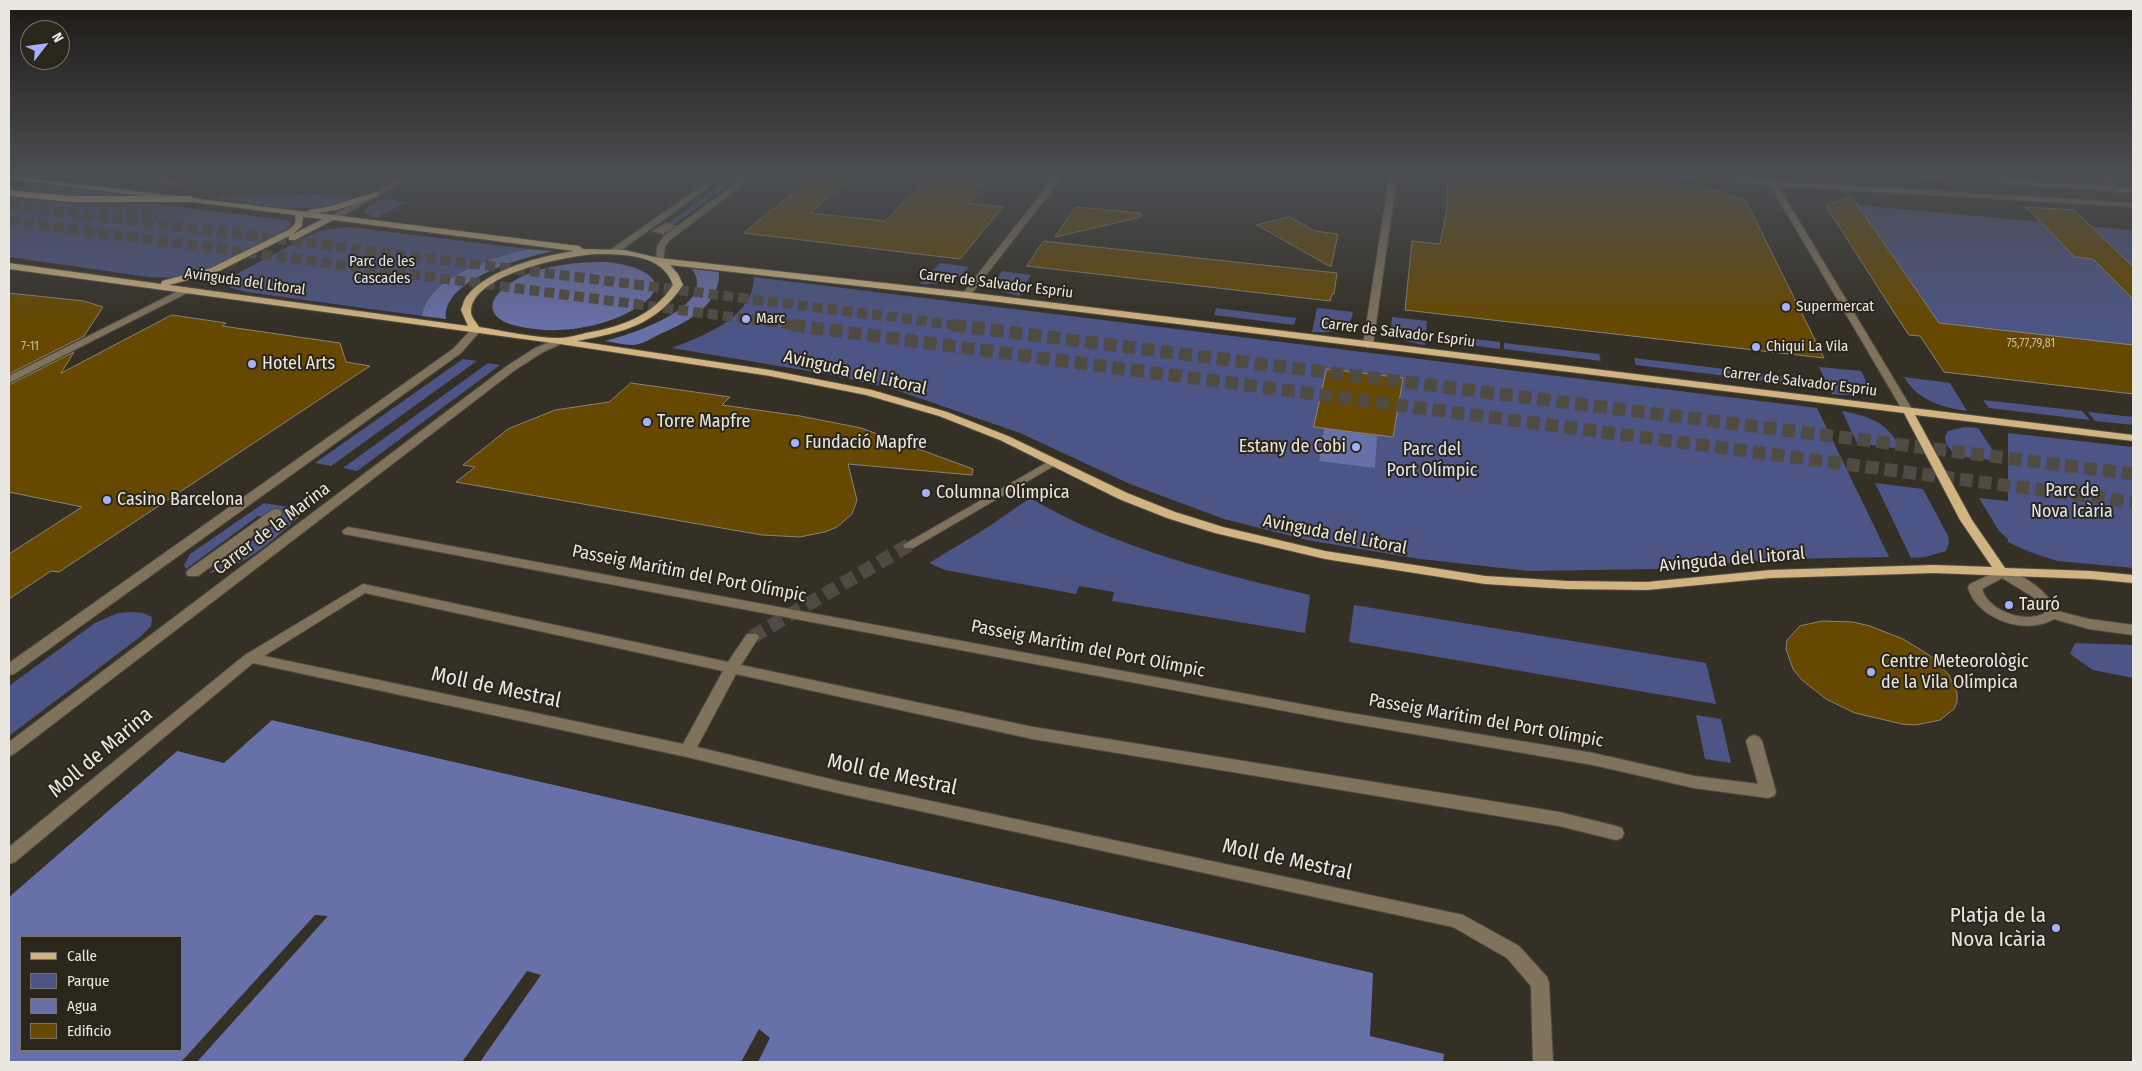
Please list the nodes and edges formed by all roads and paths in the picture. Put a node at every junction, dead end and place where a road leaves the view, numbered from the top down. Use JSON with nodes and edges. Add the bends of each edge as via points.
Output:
{"nodes":[{"id":1,"x":298,"y":226,"type":"edge"},
{"id":2,"x":316,"y":226,"type":"edge"},
{"id":3,"x":395,"y":226,"type":"edge"},
{"id":4,"x":650,"y":226,"type":"edge"},
{"id":5,"x":683,"y":226,"type":"edge"},
{"id":6,"x":1020,"y":226,"type":"edge"},
{"id":7,"x":1385,"y":226,"type":"edge"},
{"id":8,"x":1799,"y":226,"type":"edge"},
{"id":9,"x":594,"y":251,"type":"junction"},
{"id":10,"x":613,"y":252,"type":"junction"},
{"id":11,"x":659,"y":261,"type":"junction"},
{"id":12,"x":9,"y":266,"type":"edge"},
{"id":13,"x":148,"y":285,"type":"junction"},
{"id":14,"x":186,"y":290,"type":"junction"},
{"id":15,"x":966,"y":295,"type":"junction"},
{"id":16,"x":476,"y":330,"type":"junction"},
{"id":17,"x":560,"y":341,"type":"junction"},
{"id":18,"x":1368,"y":345,"type":"junction"},
{"id":19,"x":9,"y":380,"type":"edge"},
{"id":20,"x":1908,"y":411,"type":"junction"},
{"id":21,"x":2133,"y":438,"type":"edge"},
{"id":22,"x":1053,"y":462,"type":"junction"},
{"id":23,"x":276,"y":512,"type":"dead end"},
{"id":24,"x":348,"y":531,"type":"dead end"},
{"id":25,"x":909,"y":545,"type":"tunnel mouth"},
{"id":26,"x":193,"y":573,"type":"dead end"},
{"id":27,"x":2002,"y":573,"type":"junction"},
{"id":28,"x":2133,"y":579,"type":"edge"},
{"id":29,"x":2052,"y":614,"type":"junction"},
{"id":30,"x":2133,"y":630,"type":"edge"},
{"id":31,"x":752,"y":637,"type":"tunnel mouth"},
{"id":32,"x":250,"y":658,"type":"junction"},
{"id":33,"x":732,"y":667,"type":"junction"},
{"id":34,"x":9,"y":670,"type":"edge"},
{"id":35,"x":1754,"y":742,"type":"dead end"},
{"id":36,"x":9,"y":750,"type":"edge"},
{"id":37,"x":687,"y":751,"type":"junction"},
{"id":38,"x":1616,"y":833,"type":"dead end"},
{"id":39,"x":9,"y":857,"type":"edge"},
{"id":40,"x":1543,"y":1062,"type":"edge"}],
"edges":[{"from":1,"to":13,"type":"main road","via":[[215,271],[180,281]]},
{"from":2,"to":14,"type":"main road"},
{"from":3,"to":9,"type":"main road"},
{"from":4,"to":10,"type":"street"},
{"from":5,"to":11,"type":"street","via":[[661,246]]},
{"from":6,"to":15,"type":"street"},
{"from":7,"to":18,"type":"street"},
{"from":8,"to":20,"type":"street"},
{"from":9,"to":10,"type":"main road","name":"Carrer de Salvador Espriu"},
{"from":9,"to":16,"type":"main road","via":[[526,265],[488,282],[474,294],[466,308],[467,317]]},
{"from":10,"to":11,"type":"main road","name":"Carrer de Salvador Espriu"},
{"from":11,"to":15,"type":"main road","name":"Carrer de Salvador Espriu"},
{"from":11,"to":17,"type":"main road","via":[[670,269],[678,285],[670,300],[657,311],[614,330]]},
{"from":12,"to":13,"type":"main road","name":"Avinguda del Litoral"},
{"from":13,"to":14,"type":"main road","name":"Avinguda del Litoral"},
{"from":14,"to":16,"type":"main road","name":"Avinguda del Litoral"},
{"from":14,"to":19,"type":"street"},
{"from":15,"to":18,"type":"main road","name":"Carrer de Salvador Espriu"},
{"from":16,"to":17,"type":"main road","name":"Avinguda del Litoral"},
{"from":16,"to":34,"type":"street","name":"Carrer de la Marina","via":[[449,356]]},
{"from":17,"to":22,"type":"main road","name":"Avinguda del Litoral","via":[[752,370],[868,392],[943,414]]},
{"from":17,"to":36,"type":"street","name":"Carrer de la Marina","via":[[511,368]]},
{"from":18,"to":20,"type":"main road","name":"Carrer de Salvador Espriu"},
{"from":20,"to":21,"type":"main road","name":"Carrer de Salvador Espriu"},
{"from":20,"to":27,"type":"main road","via":[[1966,520]]},
{"from":22,"to":25,"type":"street"},
{"from":22,"to":27,"type":"main road","name":"Avinguda del Litoral","via":[[1123,496],[1219,530],[1325,555],[1485,580],[1647,586],[1781,573],[1934,569]]},
{"from":23,"to":26,"type":"street"},
{"from":24,"to":35,"type":"street","name":"Passeig Marítim del Port Olímpic","via":[[1338,716],[1593,759],[1694,782],[1768,792]]},
{"from":27,"to":28,"type":"main road","name":"Avinguda del Litoral"},
{"from":27,"to":29,"type":"street","via":[[2034,591]]},
{"from":27,"to":29,"type":"street","via":[[1975,587],[1978,597],[1990,609],[2019,620],[2045,620]]},
{"from":29,"to":30,"type":"street","via":[[2089,624]]},
{"from":31,"to":33,"type":"street"},
{"from":32,"to":33,"type":"street","via":[[363,588]]},
{"from":32,"to":37,"type":"street","name":"Moll de Mestral"},
{"from":32,"to":39,"type":"street","name":"Moll de Marina"},
{"from":33,"to":37,"type":"street"},
{"from":33,"to":38,"type":"street","via":[[1033,733],[1559,818]]},
{"from":37,"to":40,"type":"street","name":"Moll de Mestral","via":[[842,788],[1457,920],[1513,952],[1540,983]]}]}
